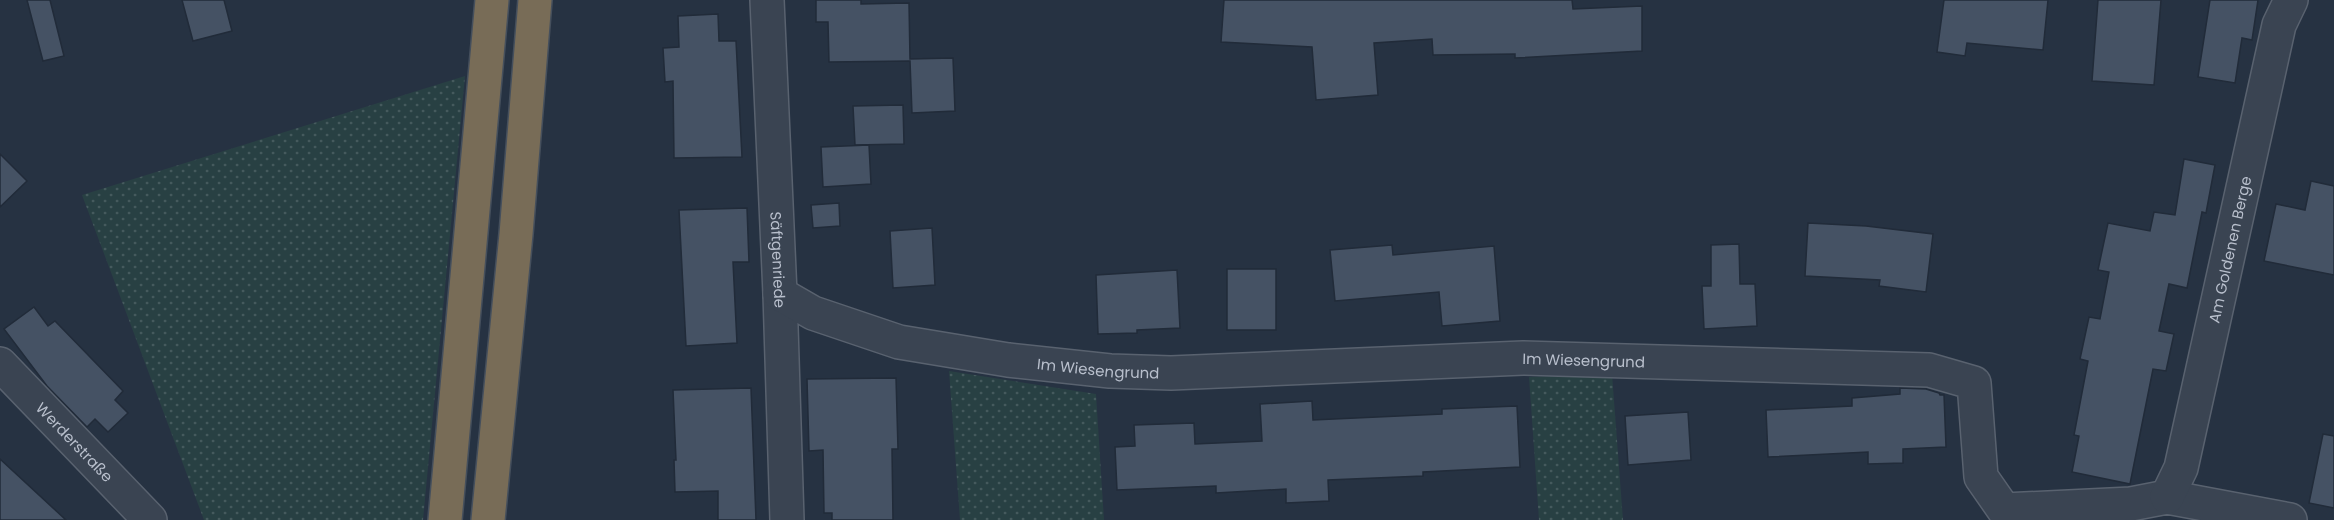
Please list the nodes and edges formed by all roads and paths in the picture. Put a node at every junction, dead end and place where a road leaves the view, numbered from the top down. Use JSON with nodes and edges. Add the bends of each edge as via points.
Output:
{"nodes":[{"id":1,"x":492,"y":0,"type":"edge"},
{"id":2,"x":535,"y":0,"type":"edge"},
{"id":3,"x":767,"y":0,"type":"edge"},
{"id":4,"x":2291,"y":0,"type":"edge"},
{"id":5,"x":780,"y":294,"type":"junction"},
{"id":6,"x":0,"y":364,"type":"edge"},
{"id":7,"x":2167,"y":497,"type":"junction"},
{"id":8,"x":150,"y":520,"type":"edge"},
{"id":9,"x":445,"y":520,"type":"edge"},
{"id":10,"x":488,"y":520,"type":"edge"},
{"id":11,"x":787,"y":520,"type":"edge"},
{"id":12,"x":2290,"y":520,"type":"edge"}],
"edges":[{"from":1,"to":9,"type":"highway"},
{"from":2,"to":10,"type":"highway"},
{"from":3,"to":5,"type":"street","name":"Säftgenriede"},
{"from":4,"to":7,"type":"street","name":"Am Goldenen Berge","via":[[2279,26],[2181,468]]},
{"from":5,"to":7,"type":"street","name":"Im Wiesengrund","via":[[813,314],[899,342],[1110,371],[1171,373],[1523,358],[1929,370],[1974,383],[1981,477],[2004,510],[2132,504]]},
{"from":5,"to":11,"type":"street","name":"Säftgenriede"},
{"from":6,"to":8,"type":"street","name":"Werderstraße"},
{"from":7,"to":12,"type":"street","name":"Im Wiesengrund"}]}
